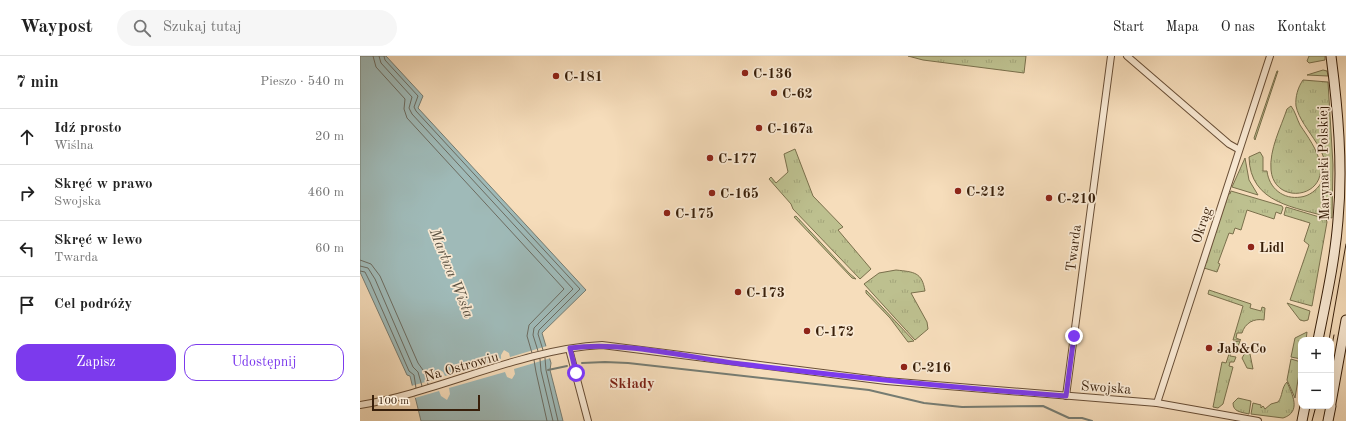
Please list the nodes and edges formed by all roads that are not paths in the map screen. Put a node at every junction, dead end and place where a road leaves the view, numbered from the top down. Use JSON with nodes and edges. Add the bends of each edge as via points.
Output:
{"nodes":[{"id":1,"x":1111,"y":56,"type":"edge"},
{"id":2,"x":1127,"y":56,"type":"edge"},
{"id":3,"x":1270,"y":56,"type":"edge"},
{"id":4,"x":1331,"y":56,"type":"edge"},
{"id":5,"x":1238,"y":149,"type":"junction"},
{"id":6,"x":1346,"y":320,"type":"edge"},
{"id":7,"x":1319,"y":337,"type":"edge"},
{"id":8,"x":570,"y":348,"type":"junction"},
{"id":9,"x":1334,"y":388,"type":"edge"},
{"id":10,"x":1066,"y":396,"type":"junction"},
{"id":11,"x":1157,"y":403,"type":"junction"},
{"id":12,"x":360,"y":405,"type":"edge"},
{"id":13,"x":1305,"y":409,"type":"edge"},
{"id":14,"x":1330,"y":409,"type":"edge"},
{"id":15,"x":588,"y":421,"type":"edge"},
{"id":16,"x":1258,"y":421,"type":"edge"},
{"id":17,"x":1302,"y":421,"type":"edge"},
{"id":18,"x":1328,"y":421,"type":"edge"}],
"edges":[{"from":1,"to":10,"type":"street","name":"Twarda"},
{"from":2,"to":5,"type":"street"},
{"from":3,"to":5,"type":"street","name":"Okrąg"},
{"from":4,"to":7,"type":"main road","name":"Marynarki Polskiej","via":[[1340,142],[1338,220]]},
{"from":5,"to":11,"type":"street","name":"Okrąg"},
{"from":6,"to":9,"type":"main road"},
{"from":8,"to":10,"type":"street","name":"Swojska","via":[[614,346],[707,360],[886,381]]},
{"from":8,"to":12,"type":"street","name":"Na Ostrowiu"},
{"from":8,"to":15,"type":"street"},
{"from":10,"to":11,"type":"street","name":"Swojska"},
{"from":11,"to":16,"type":"street","name":"Swojska"},
{"from":13,"to":17,"type":"main road"},
{"from":14,"to":18,"type":"main road"}]}
